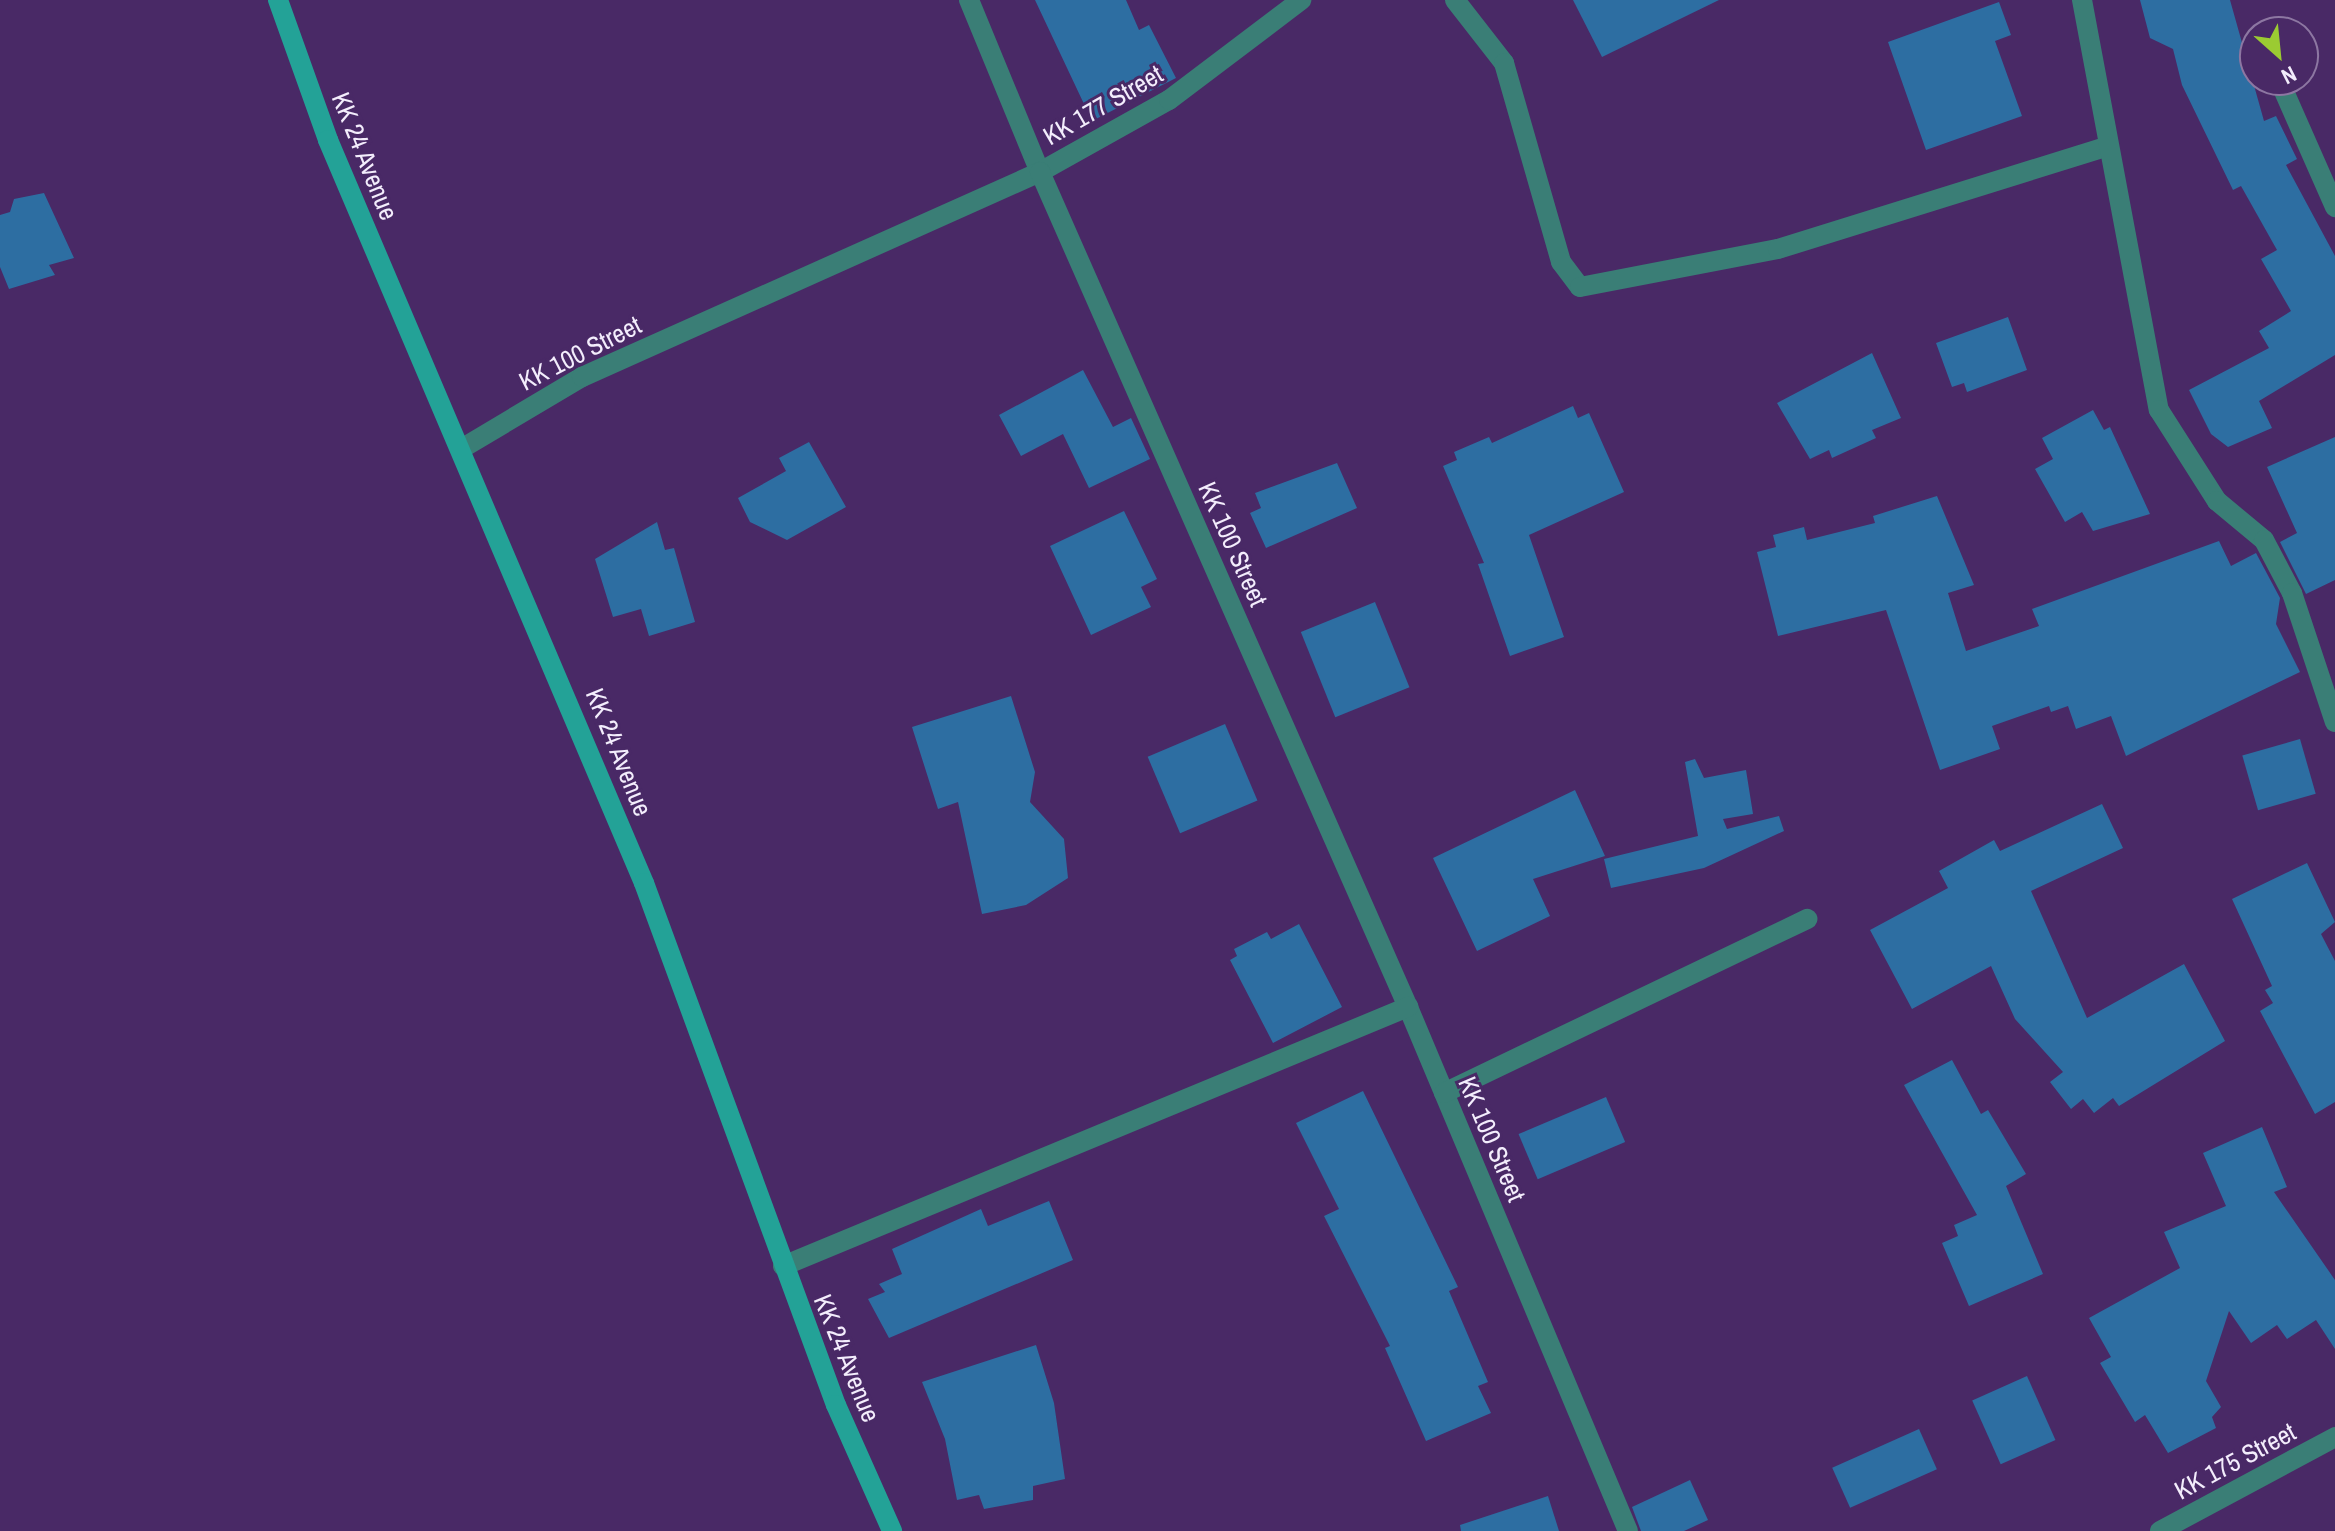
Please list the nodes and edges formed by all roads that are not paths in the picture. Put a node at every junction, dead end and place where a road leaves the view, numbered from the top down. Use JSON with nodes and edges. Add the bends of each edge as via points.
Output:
{"nodes":[{"id":1,"x":278,"y":0,"type":"edge"},
{"id":2,"x":969,"y":0,"type":"edge"},
{"id":3,"x":1301,"y":0,"type":"edge"},
{"id":4,"x":1455,"y":0,"type":"edge"},
{"id":5,"x":2082,"y":0,"type":"edge"},
{"id":6,"x":2286,"y":96,"type":"edge"},
{"id":7,"x":2106,"y":147,"type":"junction"},
{"id":8,"x":1040,"y":172,"type":"junction"},
{"id":9,"x":2335,"y":207,"type":"edge"},
{"id":10,"x":461,"y":449,"type":"junction"},
{"id":11,"x":2335,"y":722,"type":"edge"},
{"id":12,"x":1807,"y":919,"type":"dead end"},
{"id":13,"x":1408,"y":1007,"type":"junction"},
{"id":14,"x":1444,"y":1093,"type":"junction"},
{"id":15,"x":783,"y":1266,"type":"junction"},
{"id":16,"x":2335,"y":1437,"type":"edge"},
{"id":17,"x":892,"y":1531,"type":"edge"},
{"id":18,"x":1628,"y":1531,"type":"edge"},
{"id":19,"x":2160,"y":1531,"type":"edge"}],
"edges":[{"from":1,"to":10,"type":"street","name":"KK 24 Avenue","via":[[328,140]]},
{"from":2,"to":8,"type":"street","name":"KK 177 Street"},
{"from":3,"to":8,"type":"street","name":"KK 177 Street","via":[[1169,100]]},
{"from":4,"to":7,"type":"street","via":[[1504,63],[1561,262],[1580,287],[1778,249]]},
{"from":5,"to":7,"type":"street"},
{"from":6,"to":9,"type":"street"},
{"from":7,"to":11,"type":"street","via":[[2159,410],[2217,501],[2264,540],[2292,593]]},
{"from":8,"to":10,"type":"street","name":"KK 100 Street","via":[[582,377]]},
{"from":8,"to":13,"type":"street","name":"KK 100 Street"},
{"from":10,"to":15,"type":"street","name":"KK 24 Avenue","via":[[644,883]]},
{"from":12,"to":14,"type":"street"},
{"from":13,"to":14,"type":"street","name":"KK 100 Street"},
{"from":13,"to":15,"type":"street"},
{"from":14,"to":18,"type":"street","name":"KK 100 Street"},
{"from":15,"to":17,"type":"street","name":"KK 24 Avenue"},
{"from":16,"to":19,"type":"street","name":"KK 175 Street"}]}
